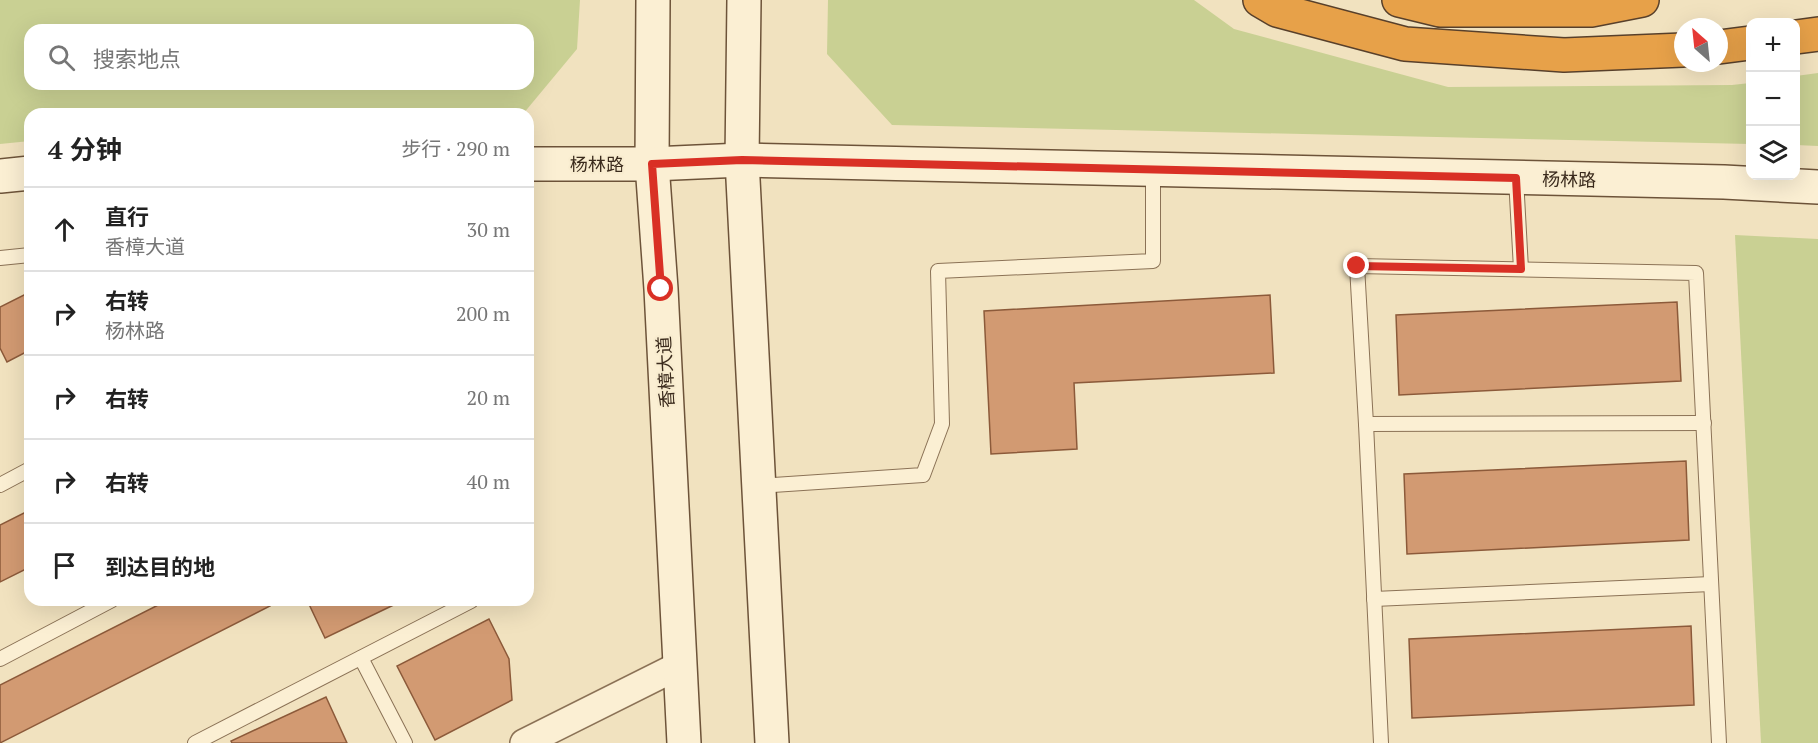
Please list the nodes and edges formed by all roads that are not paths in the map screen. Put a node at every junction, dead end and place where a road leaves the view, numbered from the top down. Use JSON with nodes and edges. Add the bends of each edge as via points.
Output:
{"nodes":[{"id":1,"x":653,"y":0,"type":"edge"},
{"id":2,"x":744,"y":0,"type":"edge"},
{"id":3,"x":1260,"y":0,"type":"edge"},
{"id":4,"x":1399,"y":0,"type":"edge"},
{"id":5,"x":1642,"y":0,"type":"edge"},
{"id":6,"x":1818,"y":34,"type":"edge"},
{"id":7,"x":1800,"y":36,"type":"edge"},
{"id":8,"x":1746,"y":44,"type":"edge"},
{"id":9,"x":1728,"y":46,"type":"edge"},
{"id":10,"x":1674,"y":50,"type":"edge"},
{"id":11,"x":742,"y":160,"type":"junction"},
{"id":12,"x":534,"y":164,"type":"edge"},
{"id":13,"x":652,"y":164,"type":"junction"},
{"id":14,"x":1153,"y":169,"type":"junction"},
{"id":15,"x":24,"y":174,"type":"edge"},
{"id":16,"x":0,"y":176,"type":"edge"},
{"id":17,"x":1516,"y":178,"type":"junction"},
{"id":18,"x":1818,"y":187,"type":"edge"},
{"id":19,"x":24,"y":256,"type":"edge"},
{"id":20,"x":0,"y":258,"type":"edge"},
{"id":21,"x":1521,"y":269,"type":"junction"},
{"id":22,"x":1704,"y":423,"type":"junction"},
{"id":23,"x":1366,"y":424,"type":"junction"},
{"id":24,"x":24,"y":472,"type":"edge"},
{"id":25,"x":0,"y":485,"type":"edge"},
{"id":26,"x":758,"y":486,"type":"junction"},
{"id":27,"x":1711,"y":584,"type":"junction"},
{"id":28,"x":1374,"y":599,"type":"junction"},
{"id":29,"x":101,"y":606,"type":"edge"},
{"id":30,"x":460,"y":606,"type":"edge"},
{"id":31,"x":361,"y":658,"type":"junction"},
{"id":32,"x":0,"y":659,"type":"edge"},
{"id":33,"x":680,"y":665,"type":"junction"},
{"id":34,"x":195,"y":743,"type":"edge"},
{"id":35,"x":405,"y":743,"type":"edge"},
{"id":36,"x":524,"y":743,"type":"edge"},
{"id":37,"x":684,"y":743,"type":"edge"},
{"id":38,"x":771,"y":743,"type":"edge"},
{"id":39,"x":1381,"y":743,"type":"edge"},
{"id":40,"x":1719,"y":743,"type":"edge"}],
"edges":[{"from":1,"to":13,"type":"main road","name":"香樟大道"},
{"from":2,"to":11,"type":"main road"},
{"from":3,"to":10,"type":"highway","via":[[1277,10],[1406,44],[1564,55]]},
{"from":4,"to":5,"type":"highway","via":[[1440,10],[1591,10]]},
{"from":6,"to":7,"type":"highway"},
{"from":8,"to":9,"type":"highway"},
{"from":11,"to":13,"type":"main road","name":"杨林路"},
{"from":11,"to":14,"type":"main road","name":"杨林路"},
{"from":11,"to":26,"type":"main road"},
{"from":12,"to":13,"type":"main road","name":"杨林路"},
{"from":13,"to":33,"type":"main road","name":"香樟大道"},
{"from":14,"to":17,"type":"main road","name":"杨林路"},
{"from":14,"to":26,"type":"lane","via":[[1153,261],[938,271],[942,424],[923,475]]},
{"from":15,"to":16,"type":"main road"},
{"from":17,"to":18,"type":"main road","name":"杨林路"},
{"from":17,"to":21,"type":"lane"},
{"from":19,"to":20,"type":"lane"},
{"from":21,"to":22,"type":"lane","via":[[1696,273]]},
{"from":21,"to":23,"type":"lane","via":[[1357,266]]},
{"from":22,"to":23,"type":"lane"},
{"from":22,"to":27,"type":"lane"},
{"from":23,"to":28,"type":"lane"},
{"from":24,"to":25,"type":"lane"},
{"from":26,"to":38,"type":"main road"},
{"from":27,"to":28,"type":"lane"},
{"from":27,"to":40,"type":"lane"},
{"from":28,"to":39,"type":"lane"},
{"from":29,"to":32,"type":"lane"},
{"from":30,"to":31,"type":"lane"},
{"from":31,"to":34,"type":"lane"},
{"from":31,"to":35,"type":"lane"},
{"from":33,"to":36,"type":"street"},
{"from":33,"to":37,"type":"main road","name":"香樟大道"}]}
